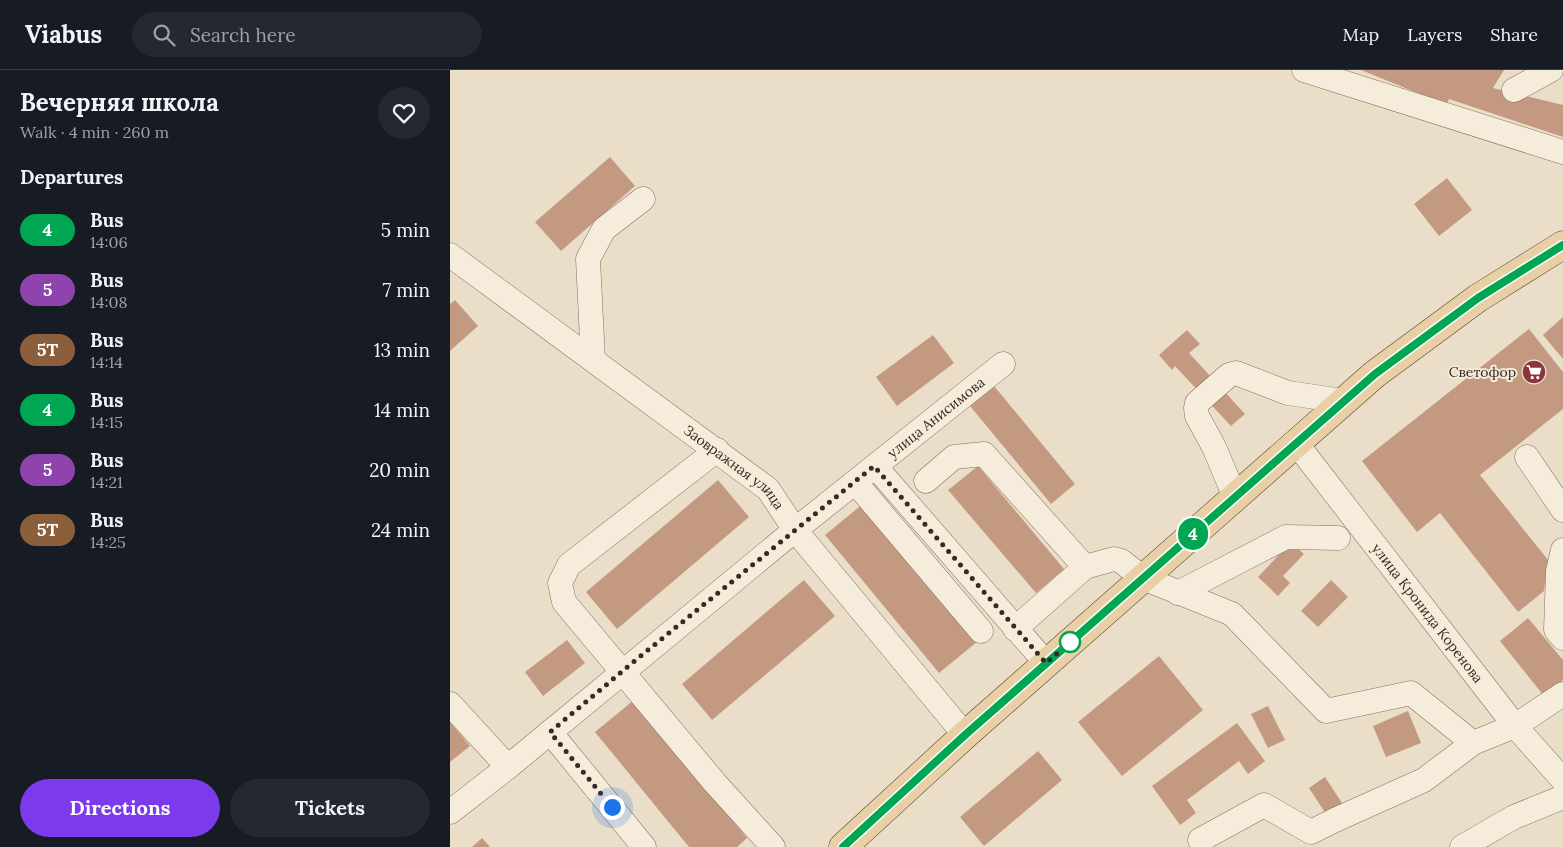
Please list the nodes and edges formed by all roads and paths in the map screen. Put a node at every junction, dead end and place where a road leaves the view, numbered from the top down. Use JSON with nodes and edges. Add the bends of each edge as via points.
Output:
{"nodes":[{"id":1,"x":1304,"y":70,"type":"edge"},
{"id":2,"x":1551,"y":70,"type":"edge"},
{"id":3,"x":1514,"y":90,"type":"dead end"},
{"id":4,"x":1563,"y":152,"type":"edge"},
{"id":5,"x":643,"y":199,"type":"dead end"},
{"id":6,"x":1563,"y":245,"type":"edge"},
{"id":7,"x":450,"y":255,"type":"edge"},
{"id":8,"x":593,"y":360,"type":"junction"},
{"id":9,"x":1003,"y":364,"type":"dead end"},
{"id":10,"x":1343,"y":401,"type":"junction"},
{"id":11,"x":1296,"y":443,"type":"junction"},
{"id":12,"x":717,"y":450,"type":"junction"},
{"id":13,"x":1527,"y":457,"type":"dead end"},
{"id":14,"x":874,"y":466,"type":"junction"},
{"id":15,"x":926,"y":481,"type":"dead end"},
{"id":16,"x":855,"y":482,"type":"junction"},
{"id":17,"x":1235,"y":497,"type":"junction"},
{"id":18,"x":1563,"y":510,"type":"edge"},
{"id":19,"x":795,"y":530,"type":"junction"},
{"id":20,"x":1338,"y":538,"type":"dead end"},
{"id":21,"x":1563,"y":550,"type":"edge"},
{"id":22,"x":1085,"y":567,"type":"junction"},
{"id":23,"x":1143,"y":578,"type":"junction"},
{"id":24,"x":1178,"y":593,"type":"junction"},
{"id":25,"x":1015,"y":629,"type":"junction"},
{"id":26,"x":981,"y":631,"type":"dead end"},
{"id":27,"x":1563,"y":638,"type":"edge"},
{"id":28,"x":1046,"y":663,"type":"junction"},
{"id":29,"x":623,"y":671,"type":"junction"},
{"id":30,"x":1563,"y":694,"type":"edge"},
{"id":31,"x":450,"y":704,"type":"edge"},
{"id":32,"x":1515,"y":726,"type":"junction"},
{"id":33,"x":550,"y":732,"type":"junction"},
{"id":34,"x":965,"y":735,"type":"junction"},
{"id":35,"x":1473,"y":743,"type":"junction"},
{"id":36,"x":508,"y":768,"type":"junction"},
{"id":37,"x":1563,"y":780,"type":"edge"},
{"id":38,"x":1563,"y":797,"type":"edge"},
{"id":39,"x":450,"y":812,"type":"edge"},
{"id":40,"x":1200,"y":840,"type":"dead end"},
{"id":41,"x":636,"y":844,"type":"edge"},
{"id":42,"x":850,"y":845,"type":"edge"},
{"id":43,"x":773,"y":847,"type":"edge"},
{"id":44,"x":1462,"y":847,"type":"edge"}],
"edges":[{"from":1,"to":4,"type":"street"},
{"from":2,"to":3,"type":"street"},
{"from":5,"to":8,"type":"street","via":[[604,230],[588,259]]},
{"from":6,"to":10,"type":"main road","via":[[1478,298]]},
{"from":7,"to":8,"type":"street","name":"Заовражная улица"},
{"from":8,"to":12,"type":"street","name":"Заовражная улица"},
{"from":9,"to":14,"type":"street","name":"улица Анисимова"},
{"from":10,"to":11,"type":"main road"},
{"from":10,"to":17,"type":"street","via":[[1288,393],[1236,373],[1229,375],[1197,403],[1197,416]]},
{"from":11,"to":17,"type":"main road"},
{"from":11,"to":32,"type":"street","name":"улица Кронида Коренова"},
{"from":12,"to":19,"type":"street","name":"Заовражная улица","via":[[768,489]]},
{"from":12,"to":29,"type":"street","via":[[569,566],[560,582],[564,602]]},
{"from":13,"to":18,"type":"street"},
{"from":14,"to":16,"type":"street","name":"улица Анисимова"},
{"from":14,"to":25,"type":"street"},
{"from":15,"to":22,"type":"street","via":[[954,457],[984,454]]},
{"from":16,"to":19,"type":"street","name":"улица Анисимова"},
{"from":16,"to":26,"type":"street"},
{"from":17,"to":23,"type":"main road"},
{"from":19,"to":29,"type":"street","name":"улица Анисимова"},
{"from":19,"to":34,"type":"street","name":"Заовражная улица"},
{"from":20,"to":24,"type":"street","via":[[1286,537]]},
{"from":21,"to":27,"type":"street","via":[[1558,571],[1556,630]]},
{"from":22,"to":23,"type":"street","via":[[1114,559]]},
{"from":22,"to":25,"type":"street"},
{"from":23,"to":24,"type":"street"},
{"from":23,"to":28,"type":"main road"},
{"from":24,"to":35,"type":"street","via":[[1232,614],[1326,711],[1410,693]]},
{"from":25,"to":28,"type":"street"},
{"from":28,"to":34,"type":"main road"},
{"from":29,"to":33,"type":"street","name":"улица Анисимова"},
{"from":29,"to":43,"type":"street","via":[[715,783]]},
{"from":30,"to":32,"type":"street"},
{"from":31,"to":36,"type":"street"},
{"from":32,"to":35,"type":"street"},
{"from":32,"to":37,"type":"street","name":"улица Кронида Коренова"},
{"from":33,"to":36,"type":"street","name":"улица Анисимова"},
{"from":33,"to":41,"type":"street"},
{"from":34,"to":42,"type":"main road"},
{"from":35,"to":40,"type":"street","via":[[1424,780],[1311,832],[1264,805]]},
{"from":36,"to":39,"type":"street","name":"улица Анисимова"},
{"from":38,"to":44,"type":"street","via":[[1514,817]]}]}
